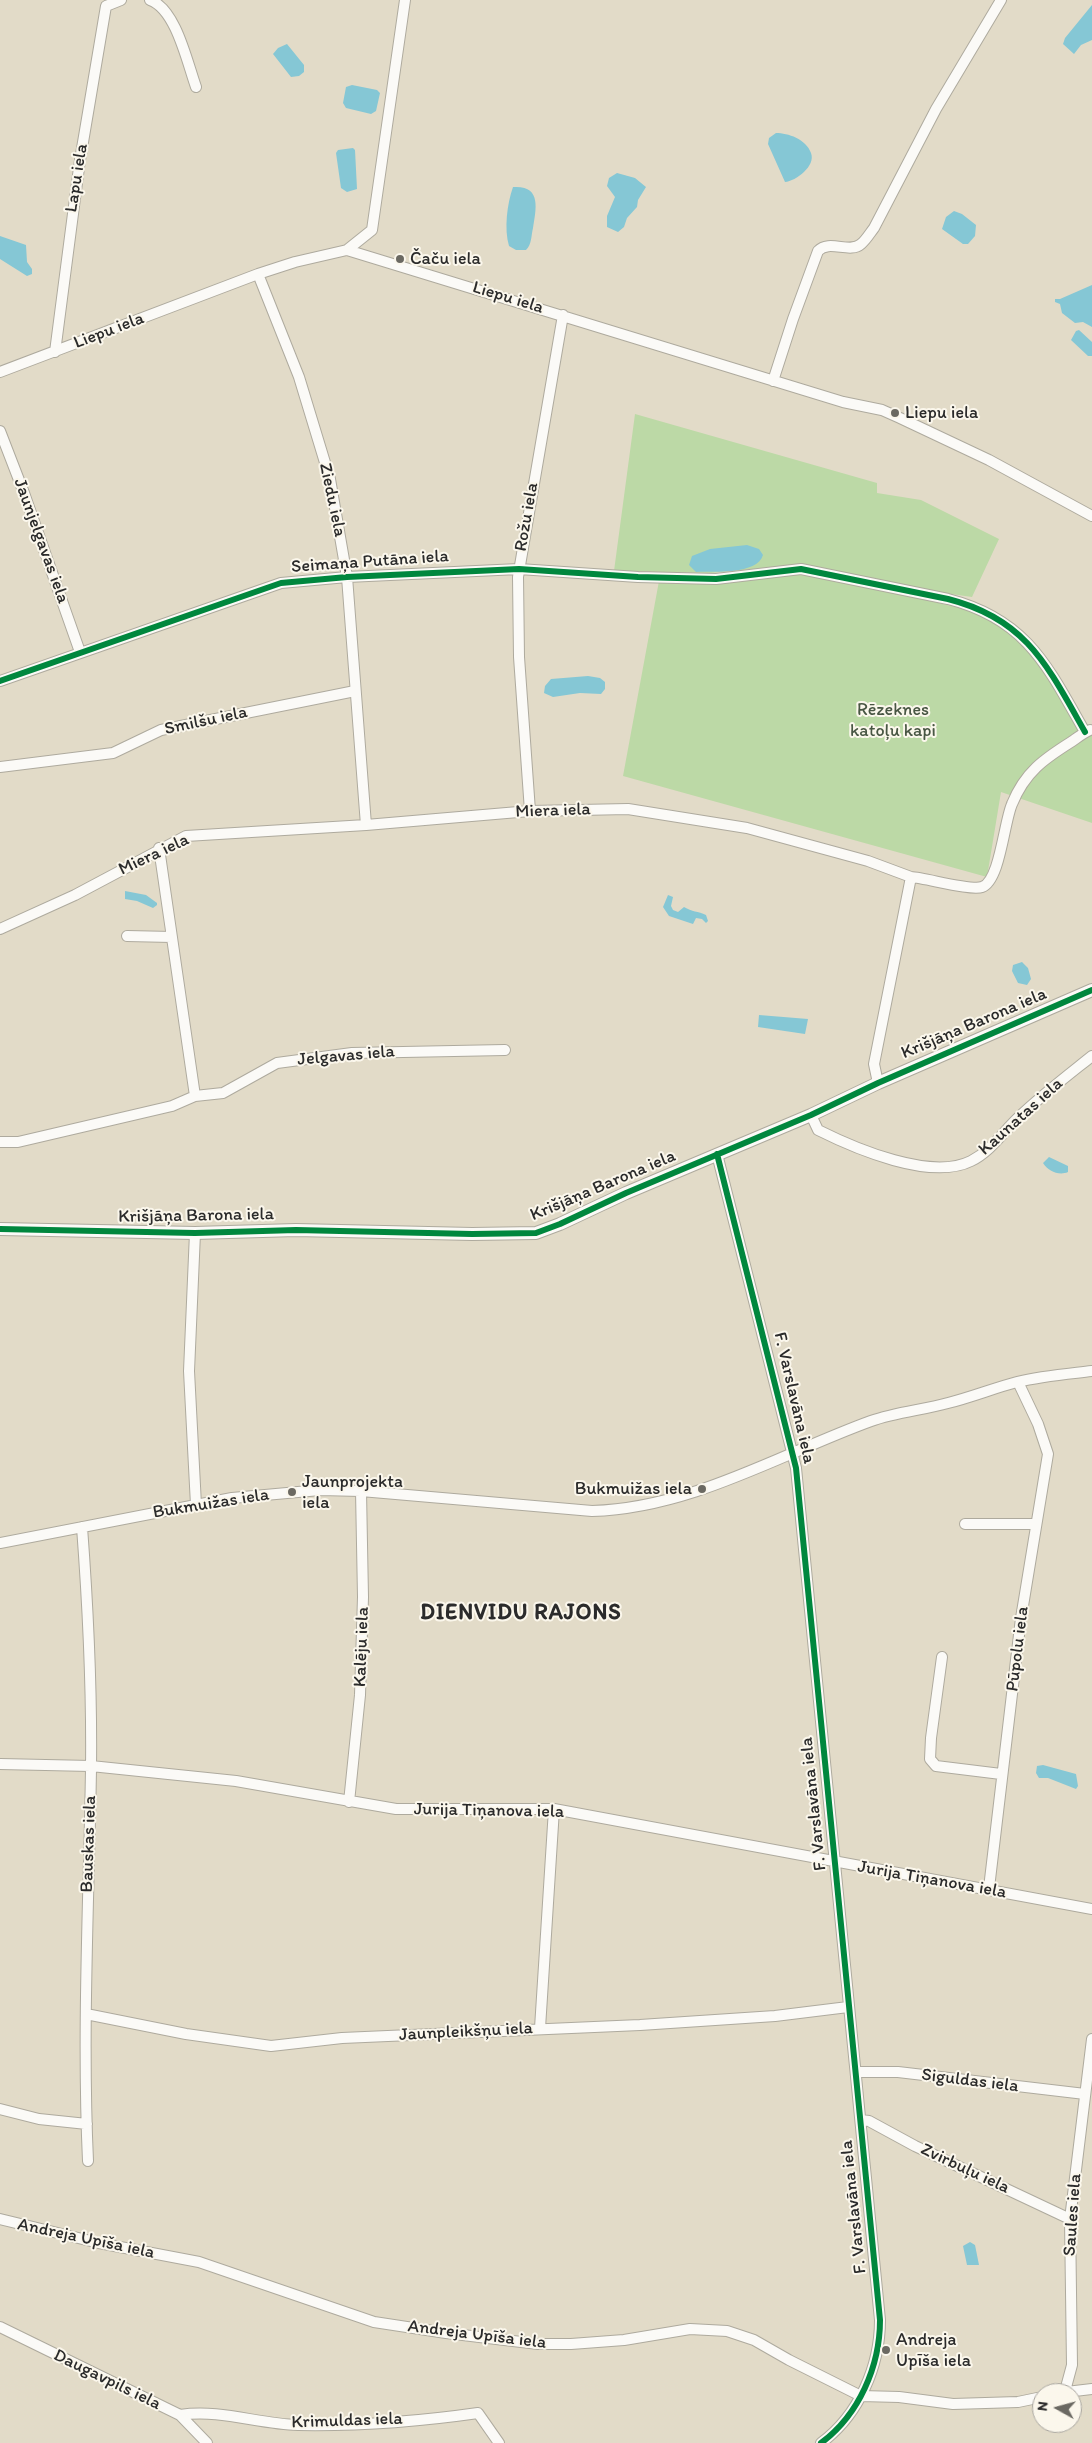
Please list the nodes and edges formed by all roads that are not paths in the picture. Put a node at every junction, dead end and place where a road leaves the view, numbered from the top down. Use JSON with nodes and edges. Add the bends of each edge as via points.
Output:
{"nodes":[{"id":1,"x":121,"y":0,"type":"edge"},
{"id":2,"x":150,"y":0,"type":"edge"},
{"id":3,"x":405,"y":0,"type":"edge"},
{"id":4,"x":1001,"y":0,"type":"edge"},
{"id":5,"x":196,"y":87,"type":"dead end"},
{"id":6,"x":347,"y":250,"type":"junction"},
{"id":7,"x":258,"y":274,"type":"junction"},
{"id":8,"x":564,"y":315,"type":"junction"},
{"id":9,"x":55,"y":352,"type":"junction"},
{"id":10,"x":0,"y":372,"type":"edge"},
{"id":11,"x":773,"y":381,"type":"junction"},
{"id":12,"x":0,"y":431,"type":"edge"},
{"id":13,"x":1092,"y":516,"type":"edge"},
{"id":14,"x":518,"y":569,"type":"junction"},
{"id":15,"x":347,"y":577,"type":"junction"},
{"id":16,"x":80,"y":652,"type":"junction"},
{"id":17,"x":0,"y":681,"type":"edge"},
{"id":18,"x":355,"y":690,"type":"junction"},
{"id":19,"x":1089,"y":731,"type":"edge"},
{"id":20,"x":0,"y":767,"type":"edge"},
{"id":21,"x":530,"y":812,"type":"junction"},
{"id":22,"x":366,"y":825,"type":"junction"},
{"id":23,"x":159,"y":848,"type":"junction"},
{"id":24,"x":911,"y":877,"type":"junction"},
{"id":25,"x":0,"y":929,"type":"edge"},
{"id":26,"x":127,"y":936,"type":"dead end"},
{"id":27,"x":172,"y":937,"type":"junction"},
{"id":28,"x":1092,"y":990,"type":"edge"},
{"id":29,"x":504,"y":1050,"type":"dead end"},
{"id":30,"x":1092,"y":1056,"type":"edge"},
{"id":31,"x":878,"y":1083,"type":"junction"},
{"id":32,"x":195,"y":1096,"type":"junction"},
{"id":33,"x":811,"y":1115,"type":"junction"},
{"id":34,"x":0,"y":1142,"type":"edge"},
{"id":35,"x":717,"y":1154,"type":"junction"},
{"id":36,"x":0,"y":1229,"type":"edge"},
{"id":37,"x":195,"y":1233,"type":"junction"},
{"id":38,"x":1092,"y":1371,"type":"edge"},
{"id":39,"x":1018,"y":1382,"type":"junction"},
{"id":40,"x":794,"y":1454,"type":"junction"},
{"id":41,"x":361,"y":1491,"type":"junction"},
{"id":42,"x":196,"y":1505,"type":"junction"},
{"id":43,"x":965,"y":1524,"type":"dead end"},
{"id":44,"x":1036,"y":1524,"type":"junction"},
{"id":45,"x":82,"y":1527,"type":"junction"},
{"id":46,"x":0,"y":1543,"type":"edge"},
{"id":47,"x":942,"y":1657,"type":"dead end"},
{"id":48,"x":0,"y":1764,"type":"edge"},
{"id":49,"x":91,"y":1766,"type":"junction"},
{"id":50,"x":1001,"y":1774,"type":"junction"},
{"id":51,"x":349,"y":1802,"type":"junction"},
{"id":52,"x":554,"y":1809,"type":"junction"},
{"id":53,"x":835,"y":1861,"type":"junction"},
{"id":54,"x":989,"y":1888,"type":"junction"},
{"id":55,"x":1092,"y":1909,"type":"edge"},
{"id":56,"x":848,"y":2006,"type":"junction"},
{"id":57,"x":86,"y":2014,"type":"junction"},
{"id":58,"x":540,"y":2028,"type":"junction"},
{"id":59,"x":1092,"y":2039,"type":"edge"},
{"id":60,"x":856,"y":2072,"type":"junction"},
{"id":61,"x":1085,"y":2094,"type":"junction"},
{"id":62,"x":0,"y":2109,"type":"edge"},
{"id":63,"x":861,"y":2120,"type":"junction"},
{"id":64,"x":87,"y":2124,"type":"junction"},
{"id":65,"x":88,"y":2161,"type":"dead end"},
{"id":66,"x":1070,"y":2218,"type":"junction"},
{"id":67,"x":0,"y":2219,"type":"edge"},
{"id":68,"x":0,"y":2327,"type":"edge"},
{"id":69,"x":1065,"y":2383,"type":"edge"},
{"id":70,"x":860,"y":2396,"type":"junction"},
{"id":71,"x":1032,"y":2399,"type":"edge"},
{"id":72,"x":180,"y":2415,"type":"junction"},
{"id":73,"x":207,"y":2443,"type":"edge"},
{"id":74,"x":499,"y":2443,"type":"edge"},
{"id":75,"x":821,"y":2443,"type":"edge"}],
"edges":[{"from":1,"to":9,"type":"street","name":"Lapu iela","via":[[106,6],[72,214]]},
{"from":2,"to":5,"type":"street","via":[[158,3],[172,19]]},
{"from":3,"to":6,"type":"street","via":[[372,230]]},
{"from":4,"to":11,"type":"street","via":[[936,109],[874,228],[855,248],[827,246],[818,251]]},
{"from":6,"to":7,"type":"street","name":"Liepu iela"},
{"from":6,"to":8,"type":"street","name":"Liepu iela"},
{"from":7,"to":9,"type":"street","name":"Liepu iela"},
{"from":7,"to":15,"type":"street","name":"Ziedu iela","via":[[299,377],[330,478]]},
{"from":8,"to":11,"type":"street","name":"Liepu iela"},
{"from":8,"to":14,"type":"street","name":"Rožu iela"},
{"from":9,"to":10,"type":"street","name":"Liepu iela"},
{"from":11,"to":13,"type":"street","name":"Liepu iela","via":[[882,410],[989,460]]},
{"from":12,"to":16,"type":"street","name":"Jaunjelgavas iela"},
{"from":14,"to":15,"type":"street","name":"Seimaņa Putāna iela"},
{"from":14,"to":19,"type":"street","name":"Seimaņa Putāna iela","via":[[716,579],[801,569],[969,604],[1009,626],[1035,650]]},
{"from":14,"to":21,"type":"street","name":"Rožu iela","via":[[518,657]]},
{"from":15,"to":16,"type":"street","name":"Seimaņa Putāna iela","via":[[280,583]]},
{"from":15,"to":18,"type":"street","name":"Ziedu iela"},
{"from":16,"to":17,"type":"street","name":"Seimaņa Putāna iela"},
{"from":18,"to":20,"type":"street","name":"Smilšu iela","via":[[161,730],[113,752]]},
{"from":18,"to":22,"type":"street","name":"Ziedu iela"},
{"from":19,"to":24,"type":"street","name":"Miera iela","via":[[1047,756],[1020,787],[1011,805],[990,882],[979,888]]},
{"from":21,"to":22,"type":"street","name":"Miera iela"},
{"from":21,"to":24,"type":"street","name":"Miera iela","via":[[628,809],[747,828],[868,861]]},
{"from":22,"to":23,"type":"street","name":"Miera iela","via":[[186,836]]},
{"from":23,"to":25,"type":"street","name":"Miera iela","via":[[75,895]]},
{"from":23,"to":27,"type":"street"},
{"from":24,"to":31,"type":"street","via":[[874,1064]]},
{"from":26,"to":27,"type":"street"},
{"from":27,"to":32,"type":"street"},
{"from":28,"to":31,"type":"main road","name":"Krišjāņa Barona iela"},
{"from":29,"to":32,"type":"street","name":"Jelgavas iela","via":[[352,1053],[277,1063],[223,1093]]},
{"from":30,"to":33,"type":"street","name":"Kaunatas iela","via":[[1037,1100],[981,1155],[952,1167],[927,1167],[878,1154],[818,1130]]},
{"from":31,"to":33,"type":"main road","name":"Krišjāņa Barona iela"},
{"from":32,"to":34,"type":"street","name":"Jelgavas iela","via":[[172,1106],[18,1142]]},
{"from":33,"to":35,"type":"main road","name":"Krišjāņa Barona iela"},
{"from":35,"to":37,"type":"main road","name":"Krišjāņa Barona iela","via":[[560,1224],[528,1234],[296,1230]]},
{"from":35,"to":40,"type":"street","name":"F. Varslavāna iela"},
{"from":36,"to":37,"type":"main road","name":"Krišjāņa Barona iela"},
{"from":37,"to":42,"type":"street","via":[[189,1371]]},
{"from":38,"to":39,"type":"street","name":"Bukmuižas iela"},
{"from":39,"to":40,"type":"street","name":"Bukmuižas iela","via":[[948,1403],[873,1420]]},
{"from":39,"to":44,"type":"street","name":"Pūpolu iela","via":[[1048,1454]]},
{"from":40,"to":41,"type":"street","name":"Bukmuižas iela","via":[[705,1488],[624,1510],[592,1511]]},
{"from":40,"to":53,"type":"street","name":"F. Varslavāna iela"},
{"from":41,"to":42,"type":"street","name":"Bukmuižas iela","via":[[275,1493]]},
{"from":41,"to":51,"type":"street","name":"Kalēju iela","via":[[364,1597],[360,1696]]},
{"from":42,"to":45,"type":"street","name":"Bukmuižas iela"},
{"from":43,"to":44,"type":"street"},
{"from":44,"to":50,"type":"street","name":"Pūpolu iela"},
{"from":45,"to":46,"type":"street","name":"Bukmuižas iela"},
{"from":45,"to":49,"type":"street","name":"Bauskas iela","via":[[88,1599]]},
{"from":47,"to":50,"type":"street","via":[[930,1759],[936,1766]]},
{"from":48,"to":49,"type":"street","name":"Jurija Tiņanova iela"},
{"from":49,"to":51,"type":"street","name":"Jurija Tiņanova iela","via":[[236,1781]]},
{"from":49,"to":57,"type":"street","name":"Bauskas iela"},
{"from":50,"to":54,"type":"street","name":"Pūpolu iela"},
{"from":51,"to":52,"type":"street","name":"Jurija Tiņanova iela","via":[[418,1810]]},
{"from":52,"to":53,"type":"street","name":"Jurija Tiņanova iela"},
{"from":52,"to":58,"type":"street"},
{"from":53,"to":54,"type":"street","name":"Jurija Tiņanova iela"},
{"from":53,"to":56,"type":"street","name":"F. Varslavāna iela"},
{"from":54,"to":55,"type":"street","name":"Jurija Tiņanova iela"},
{"from":56,"to":58,"type":"street","name":"Jaunpleikšņu iela","via":[[775,2016]]},
{"from":56,"to":60,"type":"street","name":"F. Varslavāna iela"},
{"from":57,"to":58,"type":"street","name":"Jaunpleikšņu iela","via":[[186,2034],[271,2046],[342,2038]]},
{"from":57,"to":64,"type":"street","name":"Bauskas iela"},
{"from":59,"to":61,"type":"street","name":"Saules iela"},
{"from":60,"to":61,"type":"street","name":"Siguldas iela","via":[[898,2072]]},
{"from":60,"to":63,"type":"street","name":"F. Varslavāna iela"},
{"from":61,"to":66,"type":"street","name":"Saules iela"},
{"from":62,"to":64,"type":"street","via":[[47,2121]]},
{"from":63,"to":66,"type":"street","name":"Zvirbuļu iela"},
{"from":63,"to":70,"type":"street","name":"F. Varslavāna iela","via":[[880,2335],[873,2370]]},
{"from":64,"to":65,"type":"street","name":"Bauskas iela"},
{"from":66,"to":69,"type":"street","name":"Saules iela","via":[[1072,2364]]},
{"from":67,"to":70,"type":"street","name":"Andreja Upīša iela","via":[[98,2243],[199,2262],[356,2318],[428,2331],[538,2344],[571,2344],[624,2340],[690,2329],[727,2331],[754,2340]]},
{"from":68,"to":72,"type":"street","name":"Daugavpils iela"},
{"from":70,"to":71,"type":"street","name":"Andreja Upīša iela","via":[[953,2404]]},
{"from":70,"to":75,"type":"street","name":"F. Varslavāna iela","via":[[844,2422]]},
{"from":72,"to":73,"type":"street","name":"Daugavpils iela"},
{"from":72,"to":74,"type":"street","name":"Krimuldas iela","via":[[201,2412],[297,2425],[478,2413]]}]}
